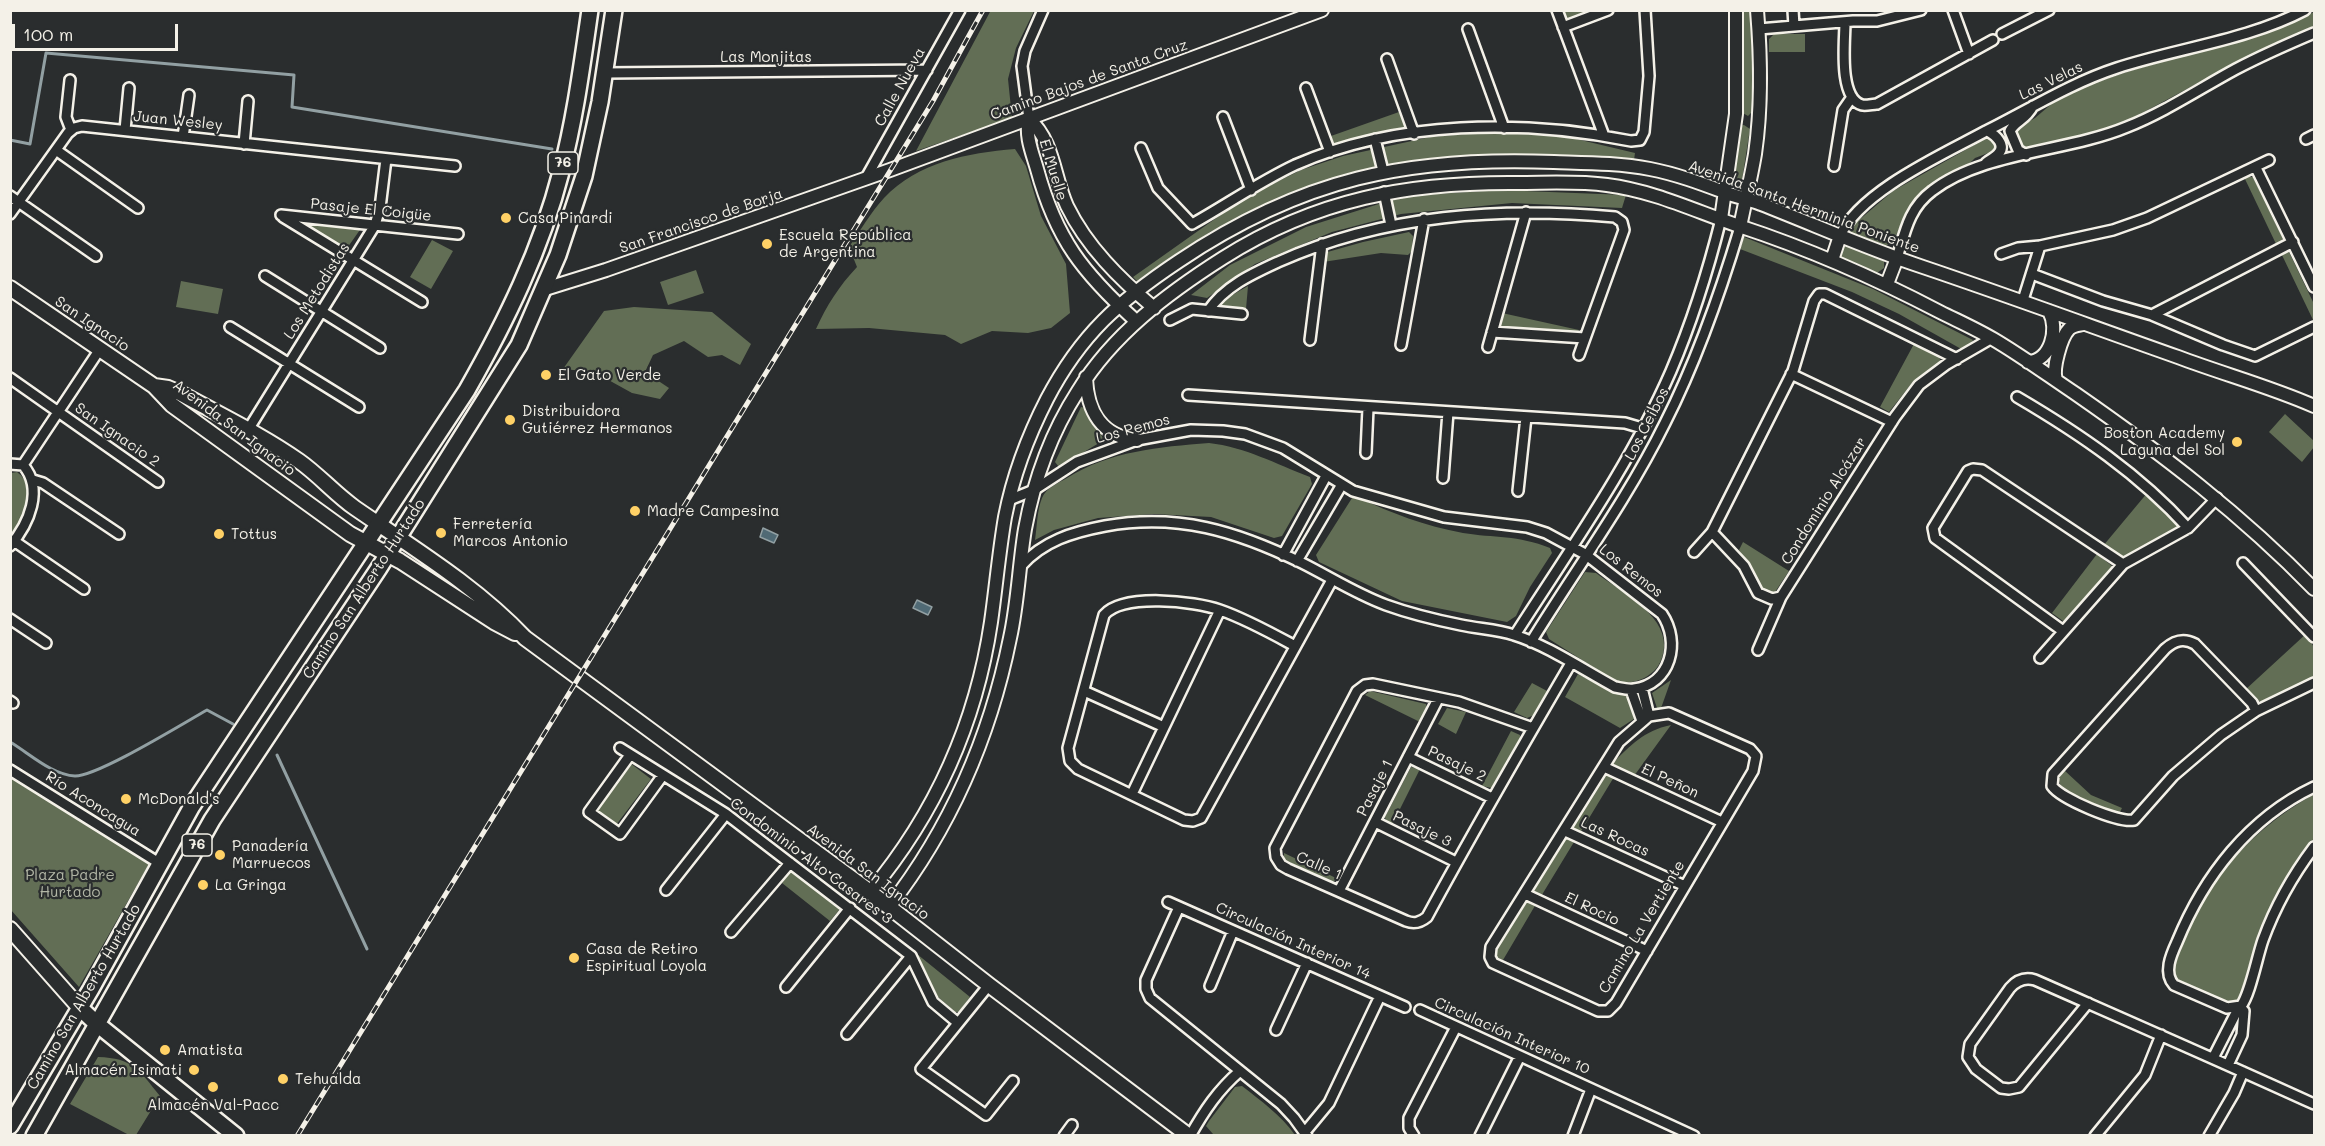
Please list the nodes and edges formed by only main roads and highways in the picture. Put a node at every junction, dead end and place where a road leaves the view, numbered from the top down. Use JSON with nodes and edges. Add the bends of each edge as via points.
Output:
{"nodes":[{"id":1,"x":590,"y":10,"type":"edge"},
{"id":2,"x":614,"y":10,"type":"edge"},
{"id":3,"x":10,"y":288,"type":"edge"},
{"id":4,"x":154,"y":386,"type":"junction"},
{"id":5,"x":378,"y":523,"type":"junction"},
{"id":6,"x":398,"y":537,"type":"junction"},
{"id":7,"x":365,"y":543,"type":"junction"},
{"id":8,"x":388,"y":555,"type":"junction"},
{"id":9,"x":525,"y":638,"type":"junction"},
{"id":10,"x":10,"y":929,"type":"edge"},
{"id":11,"x":79,"y":1007,"type":"junction"},
{"id":12,"x":97,"y":1024,"type":"junction"},
{"id":13,"x":10,"y":1126,"type":"edge"},
{"id":14,"x":34,"y":1136,"type":"edge"},
{"id":15,"x":236,"y":1136,"type":"edge"},
{"id":16,"x":1189,"y":1136,"type":"edge"}],
"edges":[{"from":1,"to":5,"type":"main road","name":"Camino San Alberto Hurtado","number":"76","via":[[562,170],[523,282],[467,390]]},
{"from":2,"to":6,"type":"main road","name":"Camino San Alberto Hurtado","number":"76","via":[[584,176],[545,289],[519,345]]},
{"from":3,"to":4,"type":"main road","name":"San Ignacio"},
{"from":4,"to":5,"type":"main road","name":"Avenida San Ignacio","via":[[174,390],[298,460]]},
{"from":4,"to":7,"type":"main road","name":"Avenida San Ignacio","via":[[190,418]]},
{"from":5,"to":6,"type":"main road","name":"Avenida San Ignacio"},
{"from":5,"to":7,"type":"main road","name":"Camino San Alberto Hurtado","number":"76"},
{"from":6,"to":8,"type":"main road","name":"Camino San Alberto Hurtado","number":"76"},
{"from":6,"to":9,"type":"main road","name":"Avenida San Ignacio","via":[[488,603]]},
{"from":7,"to":8,"type":"main road","name":"Avenida San Ignacio"},
{"from":7,"to":11,"type":"main road","name":"Camino San Alberto Hurtado","number":"76","via":[[192,806]]},
{"from":8,"to":9,"type":"main road","name":"Avenida San Ignacio"},
{"from":8,"to":12,"type":"main road","name":"Camino San Alberto Hurtado","number":"76","via":[[212,820]]},
{"from":9,"to":16,"type":"main road","name":"Avenida San Ignacio","via":[[870,892]]},
{"from":10,"to":11,"type":"main road"},
{"from":11,"to":12,"type":"main road"},
{"from":11,"to":13,"type":"main road","name":"Camino San Alberto Hurtado","number":"76"},
{"from":12,"to":14,"type":"main road","name":"Camino San Alberto Hurtado","number":"76"},
{"from":12,"to":15,"type":"main road"}]}
